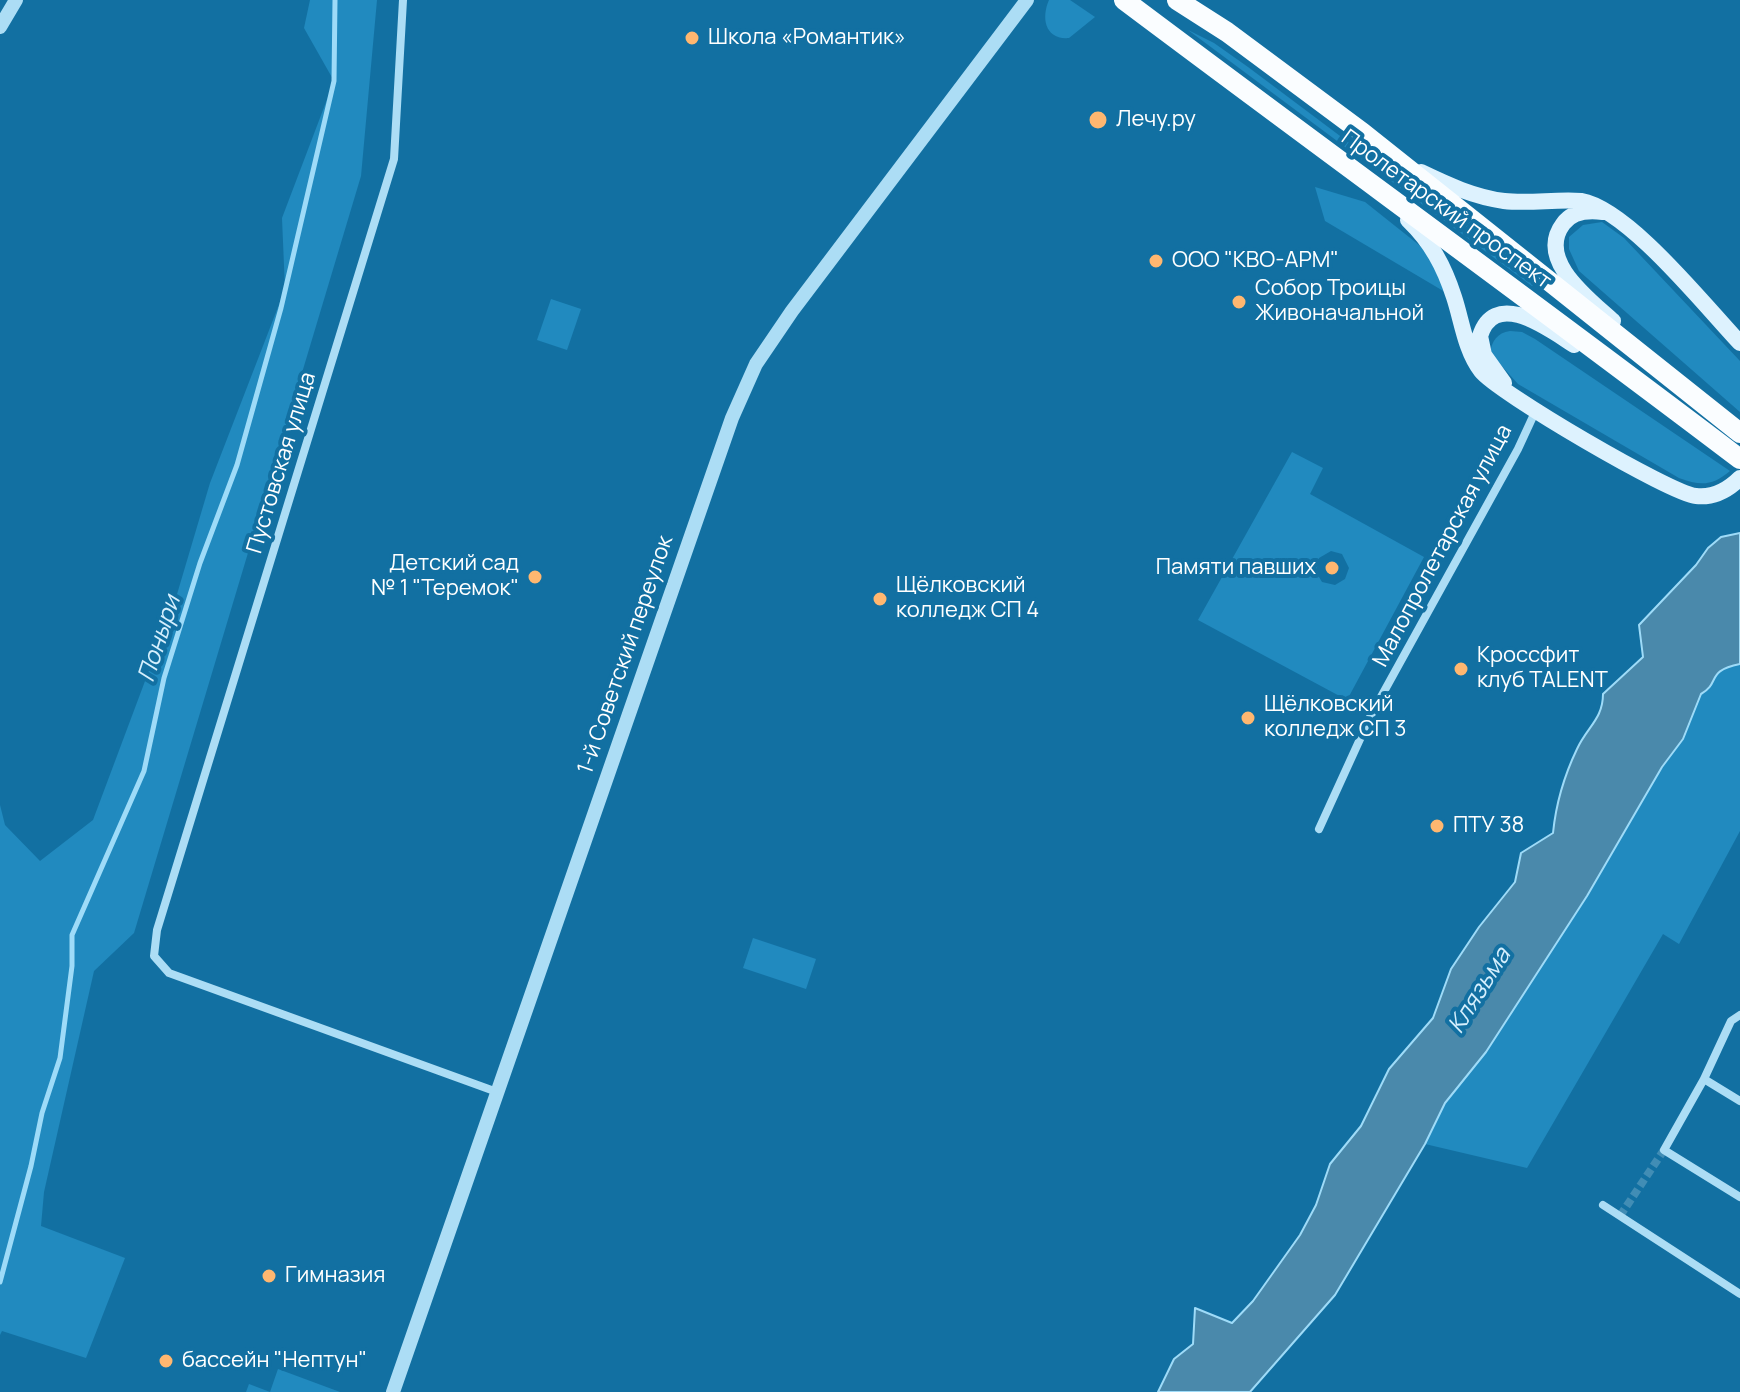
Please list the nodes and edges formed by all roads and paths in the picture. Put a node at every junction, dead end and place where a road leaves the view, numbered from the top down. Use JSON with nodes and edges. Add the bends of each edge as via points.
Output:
{"nodes":[{"id":1,"x":16,"y":0,"type":"edge"},
{"id":2,"x":403,"y":0,"type":"edge"},
{"id":3,"x":1027,"y":0,"type":"edge"},
{"id":4,"x":1124,"y":0,"type":"edge"},
{"id":5,"x":1177,"y":0,"type":"edge"},
{"id":6,"x":0,"y":27,"type":"edge"},
{"id":7,"x":1401,"y":162,"type":"junction"},
{"id":8,"x":1381,"y":193,"type":"junction"},
{"id":9,"x":1613,"y":214,"type":"junction"},
{"id":10,"x":1740,"y":343,"type":"edge"},
{"id":11,"x":1515,"y":397,"type":"junction"},
{"id":12,"x":1695,"y":399,"type":"junction"},
{"id":13,"x":1536,"y":410,"type":"junction"},
{"id":14,"x":1684,"y":418,"type":"junction"},
{"id":15,"x":1728,"y":432,"type":"edge"},
{"id":16,"x":1740,"y":459,"type":"edge"},
{"id":17,"x":1740,"y":478,"type":"edge"},
{"id":18,"x":1319,"y":829,"type":"dead end"},
{"id":19,"x":1740,"y":1015,"type":"edge"},
{"id":20,"x":1704,"y":1079,"type":"junction"},
{"id":21,"x":497,"y":1092,"type":"junction"},
{"id":22,"x":1740,"y":1101,"type":"edge"},
{"id":23,"x":1740,"y":1197,"type":"edge"},
{"id":24,"x":1603,"y":1205,"type":"dead end"},
{"id":25,"x":1740,"y":1294,"type":"edge"},
{"id":26,"x":393,"y":1392,"type":"edge"}],
"edges":[{"from":1,"to":6,"type":"street"},
{"from":2,"to":21,"type":"street","name":"Пустовская улица","via":[[394,159],[157,930],[154,956],[169,973]]},
{"from":3,"to":21,"type":"street","name":"1-й Советский переулок","via":[[756,364],[732,418]]},
{"from":4,"to":8,"type":"main road","name":"Пролетарский проспект"},
{"from":5,"to":7,"type":"main road","name":"Пролетарский проспект"},
{"from":7,"to":9,"type":"main road","via":[[1484,197],[1507,202],[1581,201]]},
{"from":7,"to":12,"type":"main road","name":"Пролетарский проспект"},
{"from":8,"to":11,"type":"main road","via":[[1437,255],[1478,367]]},
{"from":8,"to":14,"type":"main road","name":"Пролетарский проспект"},
{"from":9,"to":10,"type":"main road"},
{"from":9,"to":12,"type":"main road","via":[[1591,211],[1566,220],[1555,240],[1561,264],[1576,286]]},
{"from":11,"to":13,"type":"main road"},
{"from":11,"to":14,"type":"main road","via":[[1481,347],[1488,320],[1507,313],[1546,327]]},
{"from":12,"to":15,"type":"main road","name":"Пролетарский проспект"},
{"from":13,"to":17,"type":"main road","via":[[1675,490],[1710,496]]},
{"from":13,"to":18,"type":"street","name":"Малопролетарская улица","via":[[1371,715]]},
{"from":14,"to":15,"type":"main road","name":"Пролетарский проспект"},
{"from":15,"to":16,"type":"main road","name":"Пролетарский проспект"},
{"from":19,"to":20,"type":"street","via":[[1731,1021]]},
{"from":20,"to":22,"type":"street"},
{"from":20,"to":23,"type":"street","via":[[1664,1150]]},
{"from":21,"to":26,"type":"street","name":"1-й Советский переулок"},
{"from":24,"to":25,"type":"street"}]}
